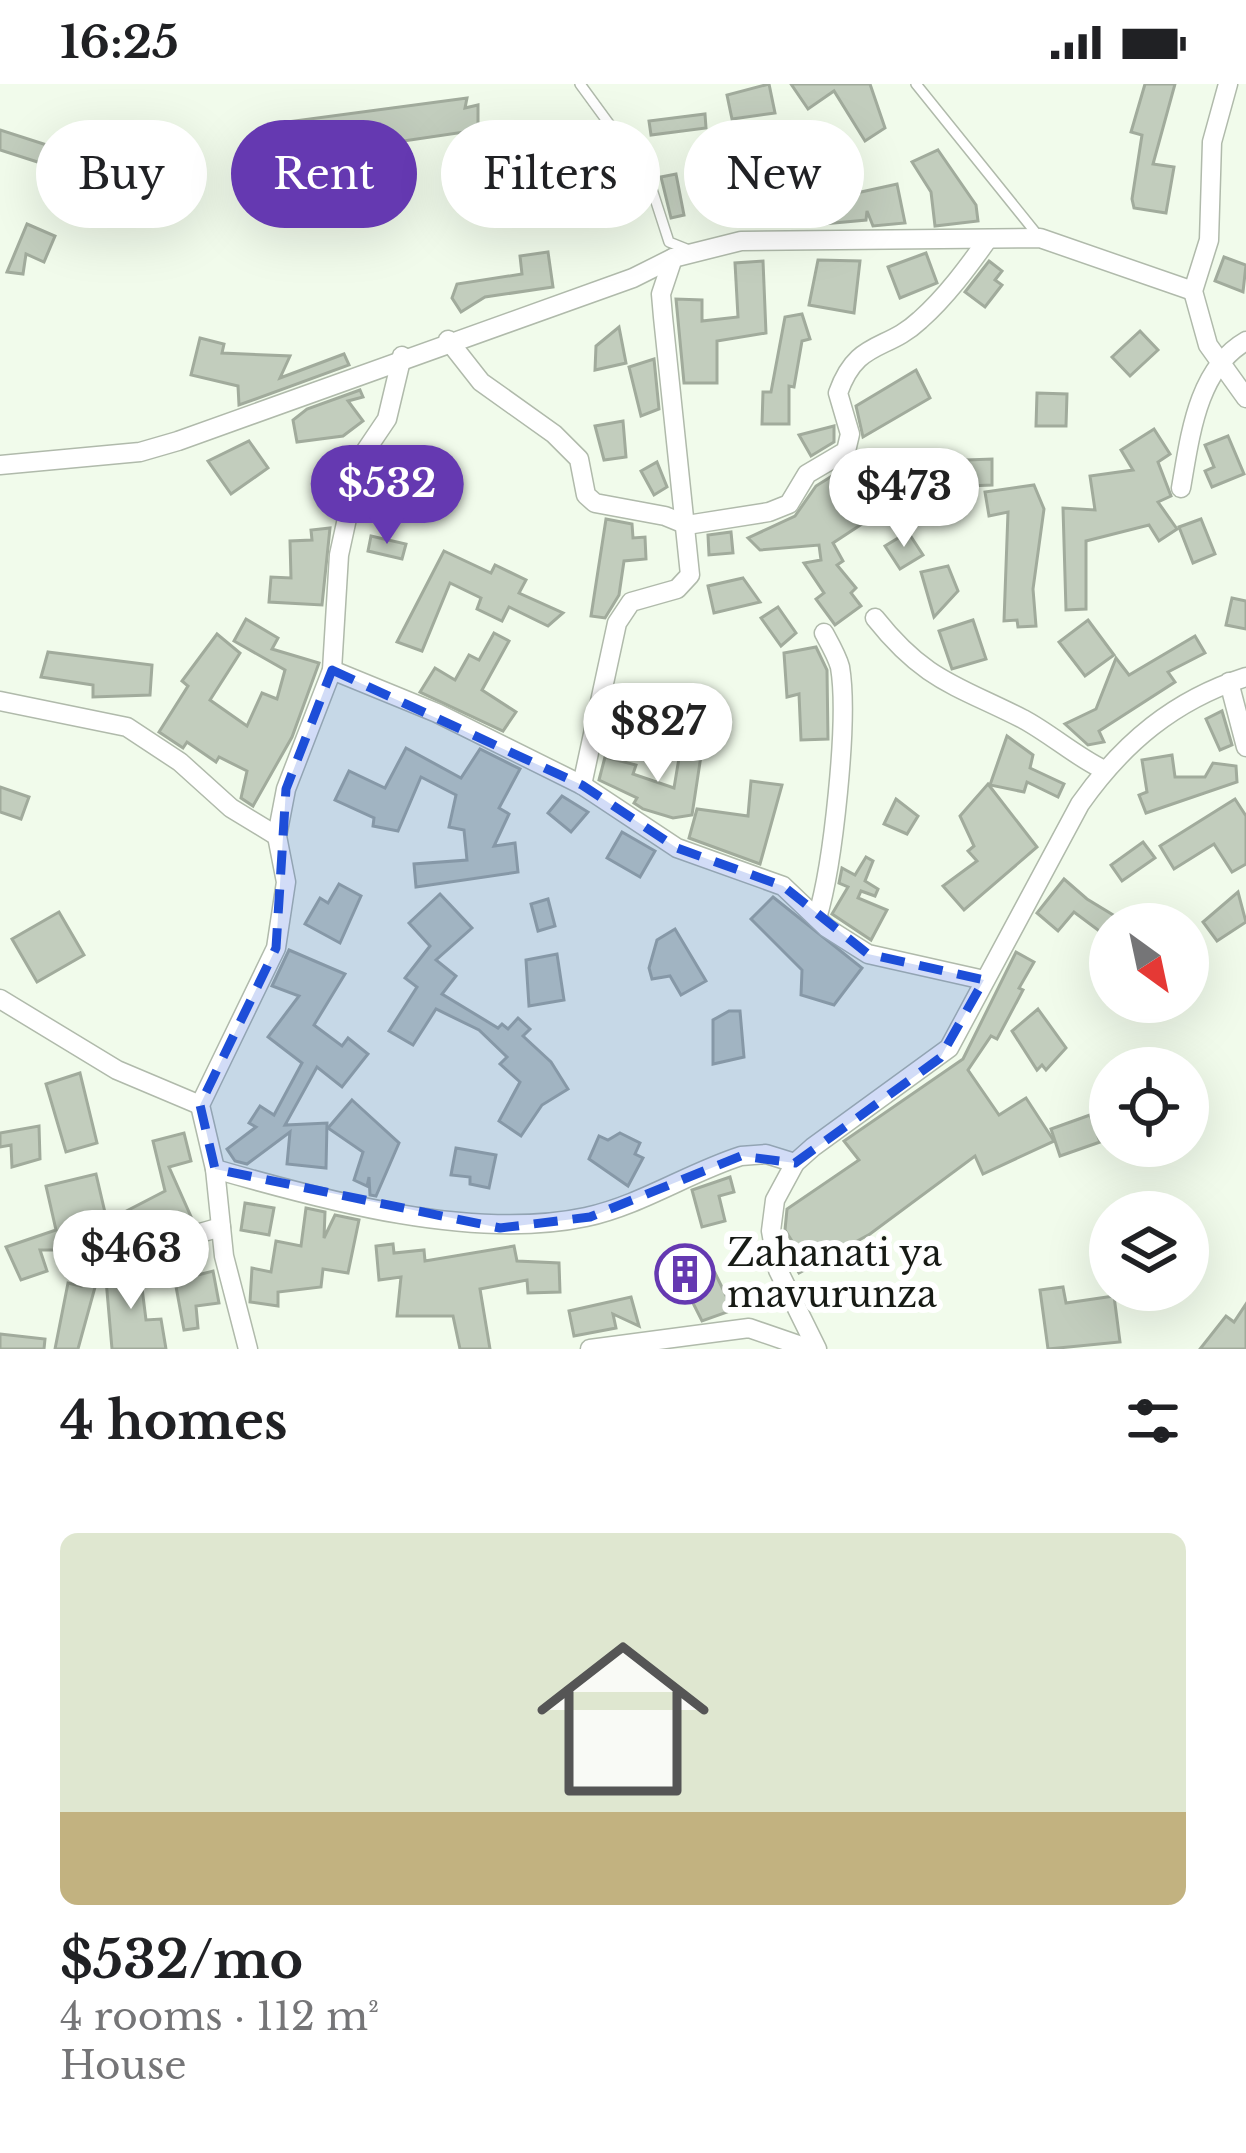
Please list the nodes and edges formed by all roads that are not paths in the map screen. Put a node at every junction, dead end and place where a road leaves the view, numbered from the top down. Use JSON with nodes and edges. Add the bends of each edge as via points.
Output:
{"nodes":[{"id":1,"x":580,"y":84,"type":"edge"},
{"id":2,"x":916,"y":84,"type":"edge"},
{"id":3,"x":1228,"y":84,"type":"edge"},
{"id":4,"x":1040,"y":238,"type":"junction"},
{"id":5,"x":988,"y":239,"type":"junction"},
{"id":6,"x":694,"y":251,"type":"junction"},
{"id":7,"x":673,"y":258,"type":"junction"},
{"id":8,"x":1193,"y":291,"type":"junction"},
{"id":9,"x":448,"y":340,"type":"junction"},
{"id":10,"x":1246,"y":341,"type":"edge"},
{"id":11,"x":402,"y":356,"type":"junction"},
{"id":12,"x":1219,"y":362,"type":"junction"},
{"id":13,"x":1246,"y":398,"type":"edge"},
{"id":14,"x":0,"y":465,"type":"edge"},
{"id":15,"x":1181,"y":488,"type":"dead end"},
{"id":16,"x":687,"y":525,"type":"junction"},
{"id":17,"x":875,"y":618,"type":"dead end"},
{"id":18,"x":824,"y":633,"type":"dead end"},
{"id":19,"x":332,"y":670,"type":"junction"},
{"id":20,"x":1238,"y":680,"type":"edge"},
{"id":21,"x":0,"y":700,"type":"edge"},
{"id":22,"x":1246,"y":747,"type":"edge"},
{"id":23,"x":1104,"y":770,"type":"junction"},
{"id":24,"x":582,"y":785,"type":"junction"},
{"id":25,"x":278,"y":836,"type":"junction"},
{"id":26,"x":817,"y":918,"type":"junction"},
{"id":27,"x":984,"y":980,"type":"junction"},
{"id":28,"x":0,"y":998,"type":"edge"},
{"id":29,"x":200,"y":1106,"type":"junction"},
{"id":30,"x":795,"y":1163,"type":"junction"},
{"id":31,"x":215,"y":1169,"type":"junction"},
{"id":32,"x":221,"y":1227,"type":"junction"},
{"id":33,"x":165,"y":1243,"type":"dead end"},
{"id":34,"x":248,"y":1349,"type":"edge"},
{"id":35,"x":590,"y":1349,"type":"edge"},
{"id":36,"x":814,"y":1349,"type":"edge"}],
"edges":[{"from":1,"to":6,"type":"lane","via":[[648,177],[669,242]]},
{"from":2,"to":4,"type":"lane"},
{"from":3,"to":8,"type":"street","via":[[1212,142],[1209,240]]},
{"from":4,"to":5,"type":"street"},
{"from":4,"to":8,"type":"street"},
{"from":5,"to":6,"type":"street","via":[[777,238]]},
{"from":5,"to":16,"type":"street","via":[[920,321],[870,346],[842,381],[846,451],[808,474],[789,504]]},
{"from":6,"to":7,"type":"street"},
{"from":7,"to":9,"type":"street"},
{"from":7,"to":16,"type":"street","via":[[663,317]]},
{"from":8,"to":12,"type":"street"},
{"from":9,"to":11,"type":"street"},
{"from":9,"to":16,"type":"street","via":[[481,382],[579,459],[595,503]]},
{"from":10,"to":12,"type":"street"},
{"from":11,"to":14,"type":"street","via":[[140,452]]},
{"from":11,"to":19,"type":"street","via":[[393,402],[360,459],[345,523]]},
{"from":12,"to":13,"type":"street"},
{"from":12,"to":15,"type":"street","via":[[1196,412]]},
{"from":16,"to":24,"type":"street","via":[[687,584],[631,602],[616,623]]},
{"from":17,"to":23,"type":"street","via":[[938,680],[1019,717]]},
{"from":18,"to":26,"type":"street","via":[[839,663],[842,701],[832,860]]},
{"from":19,"to":24,"type":"street"},
{"from":19,"to":25,"type":"street","via":[[286,789]]},
{"from":20,"to":22,"type":"street"},
{"from":20,"to":23,"type":"street","via":[[1184,700]]},
{"from":21,"to":25,"type":"street","via":[[127,728]]},
{"from":23,"to":27,"type":"street"},
{"from":24,"to":26,"type":"street","via":[[676,848],[783,886]]},
{"from":25,"to":29,"type":"street","via":[[286,882],[276,948]]},
{"from":26,"to":27,"type":"street","via":[[887,962]]},
{"from":27,"to":30,"type":"street","via":[[940,1058]]},
{"from":28,"to":29,"type":"street","via":[[116,1070]]},
{"from":29,"to":31,"type":"street"},
{"from":30,"to":31,"type":"street","via":[[741,1156],[590,1216],[500,1228]]},
{"from":30,"to":36,"type":"street","via":[[775,1200],[773,1250]]},
{"from":31,"to":32,"type":"street"},
{"from":32,"to":33,"type":"street"},
{"from":32,"to":34,"type":"street"},
{"from":35,"to":36,"type":"street","via":[[749,1328]]}]}
